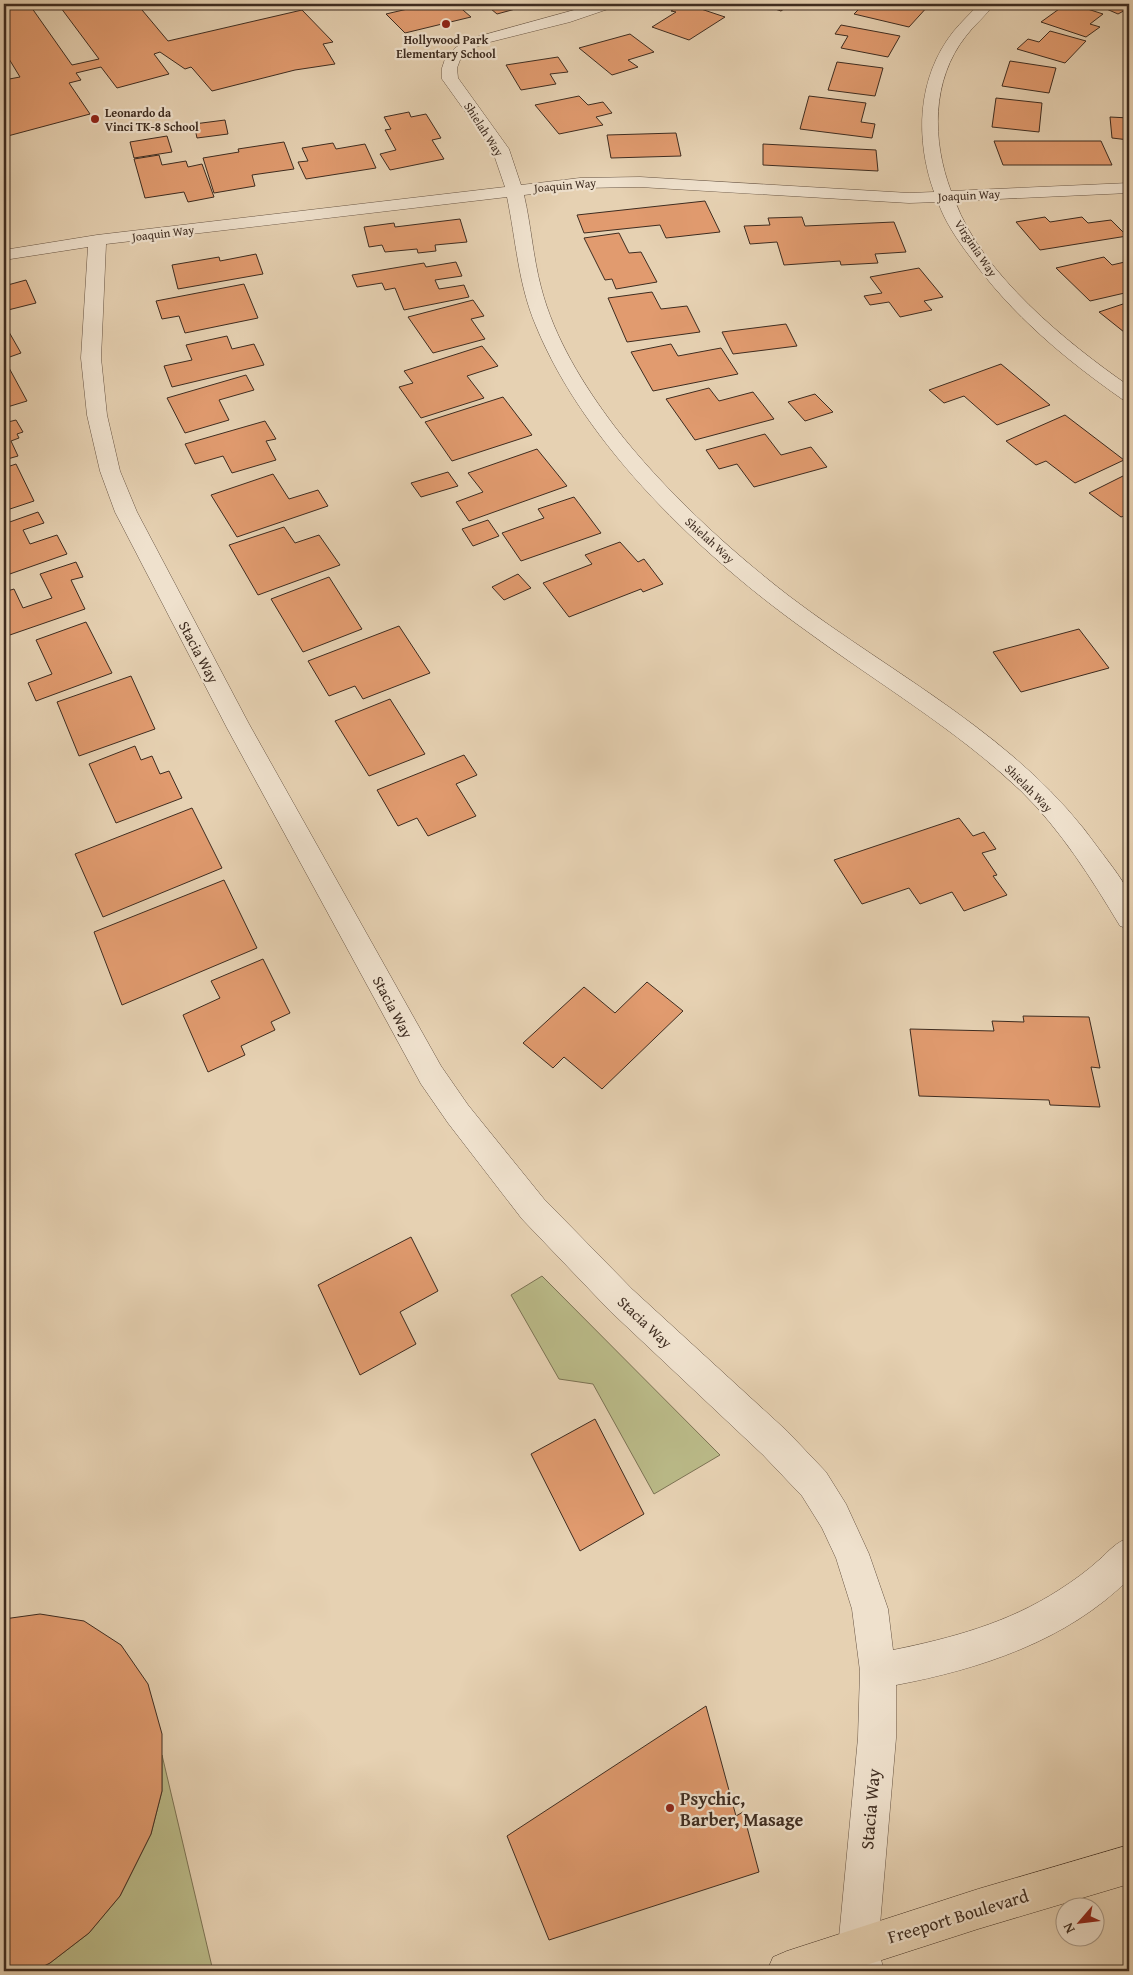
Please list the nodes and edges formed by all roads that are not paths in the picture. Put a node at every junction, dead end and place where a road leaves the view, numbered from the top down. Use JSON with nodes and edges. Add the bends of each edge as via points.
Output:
{"nodes":[{"id":1,"x":609,"y":4,"type":"edge"},
{"id":2,"x":987,"y":4,"type":"edge"},
{"id":3,"x":1129,"y":188,"type":"edge"},
{"id":4,"x":513,"y":190,"type":"junction"},
{"id":5,"x":944,"y":197,"type":"junction"},
{"id":6,"x":97,"y":240,"type":"junction"},
{"id":7,"x":4,"y":255,"type":"edge"},
{"id":8,"x":1129,"y":395,"type":"edge"},
{"id":9,"x":1129,"y":918,"type":"edge"},
{"id":10,"x":1129,"y":1555,"type":"edge"},
{"id":11,"x":878,"y":1671,"type":"junction"},
{"id":12,"x":1129,"y":1864,"type":"edge"},
{"id":13,"x":861,"y":1960,"type":"edge"},
{"id":14,"x":787,"y":1971,"type":"edge"}],
"edges":[{"from":1,"to":4,"type":"street","name":"Shielah Way","via":[[482,40],[458,53],[449,64],[450,79],[501,150]]},
{"from":2,"to":5,"type":"street","name":"Virginia Way","via":[[952,43],[938,70],[931,94],[928,126],[931,154]]},
{"from":3,"to":5,"type":"street","name":"Joaquin Way"},
{"from":4,"to":5,"type":"street","name":"Joaquin Way","via":[[580,183],[640,182],[909,198]]},
{"from":4,"to":6,"type":"street","name":"Joaquin Way"},
{"from":4,"to":9,"type":"street","name":"Shielah Way","via":[[533,292],[545,325],[576,384],[619,445],[674,507],[780,601],[937,710],[1031,786],[1072,833]]},
{"from":5,"to":8,"type":"street","name":"Virginia Way","via":[[962,233],[990,272],[1027,312],[1072,353]]},
{"from":6,"to":7,"type":"street","name":"Joaquin Way"},
{"from":6,"to":11,"type":"street","name":"Stacia Way","via":[[91,358],[97,416],[110,470],[126,512],[239,728],[431,1075],[458,1114],[533,1209],[566,1244],[814,1484],[852,1554],[870,1609]]},
{"from":10,"to":11,"type":"street","via":[[1108,1578],[1063,1610],[1030,1627],[960,1653]]},
{"from":11,"to":13,"type":"street","name":"Stacia Way","via":[[877,1738]]},
{"from":12,"to":13,"type":"main road","name":"Freeport Boulevard","via":[[978,1909]]},
{"from":13,"to":14,"type":"main road","name":"Freeport Boulevard"}]}
